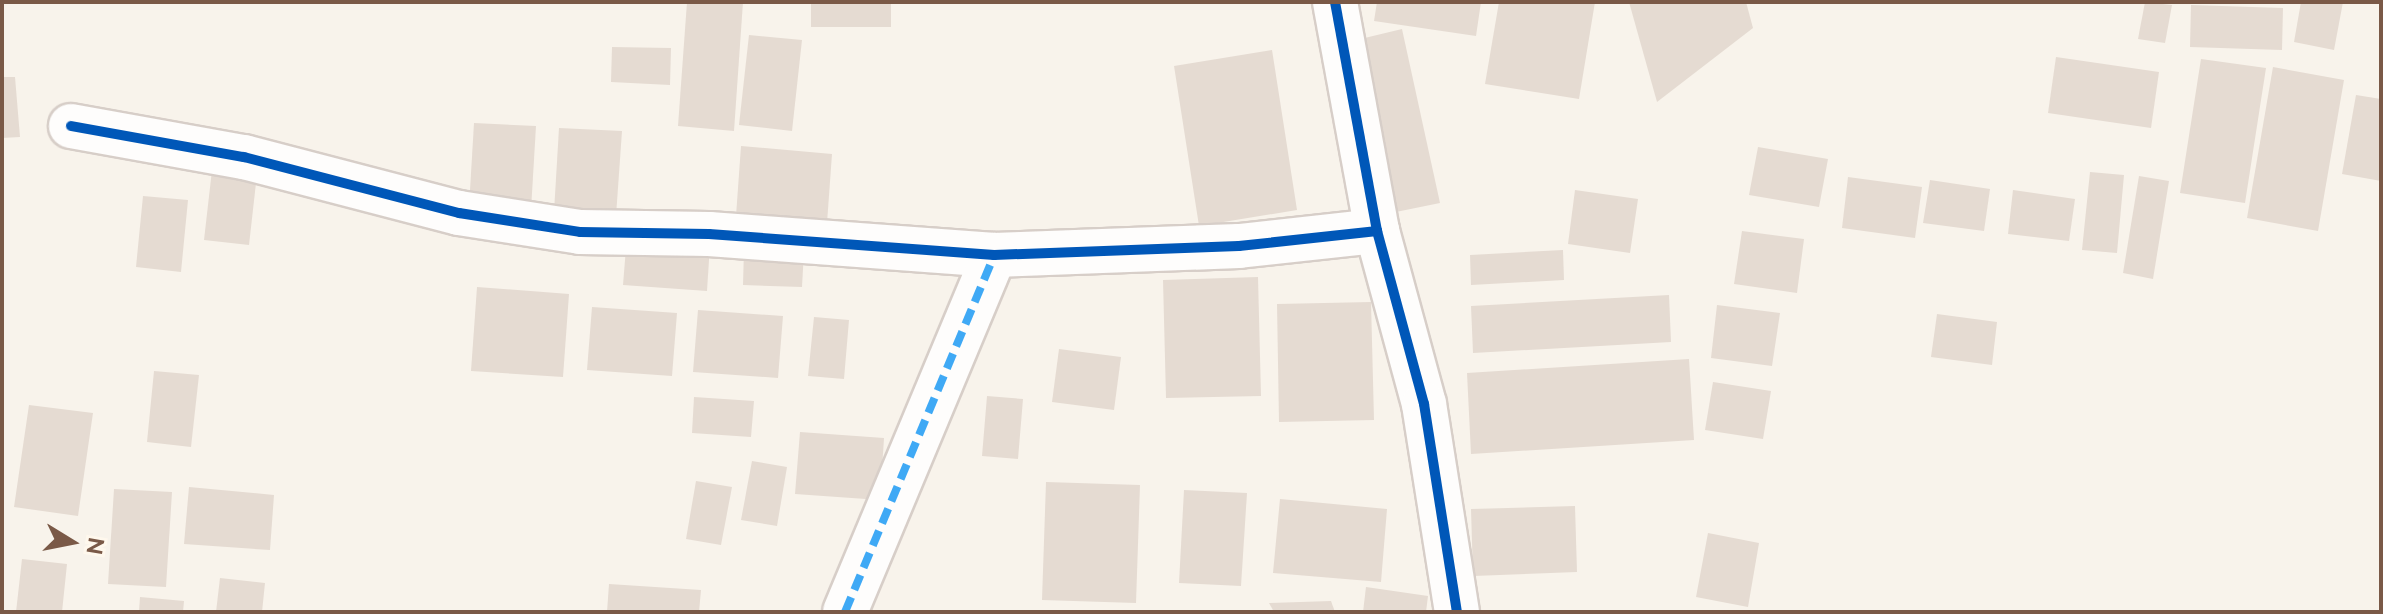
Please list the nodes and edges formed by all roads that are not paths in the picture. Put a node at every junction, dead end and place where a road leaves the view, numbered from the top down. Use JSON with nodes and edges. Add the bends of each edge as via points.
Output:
{"nodes":[{"id":1,"x":1335,"y":2,"type":"edge"},
{"id":2,"x":71,"y":126,"type":"dead end"},
{"id":3,"x":1377,"y":231,"type":"junction"},
{"id":4,"x":994,"y":255,"type":"junction"},
{"id":5,"x":845,"y":612,"type":"edge"},
{"id":6,"x":1457,"y":612,"type":"edge"}],
"edges":[{"from":1,"to":3,"type":"street"},
{"from":2,"to":4,"type":"street","via":[[244,157],[459,213],[580,232],[709,234]]},
{"from":3,"to":4,"type":"street","via":[[1239,246]]},
{"from":3,"to":6,"type":"street","via":[[1424,404]]},
{"from":4,"to":5,"type":"street"}]}
